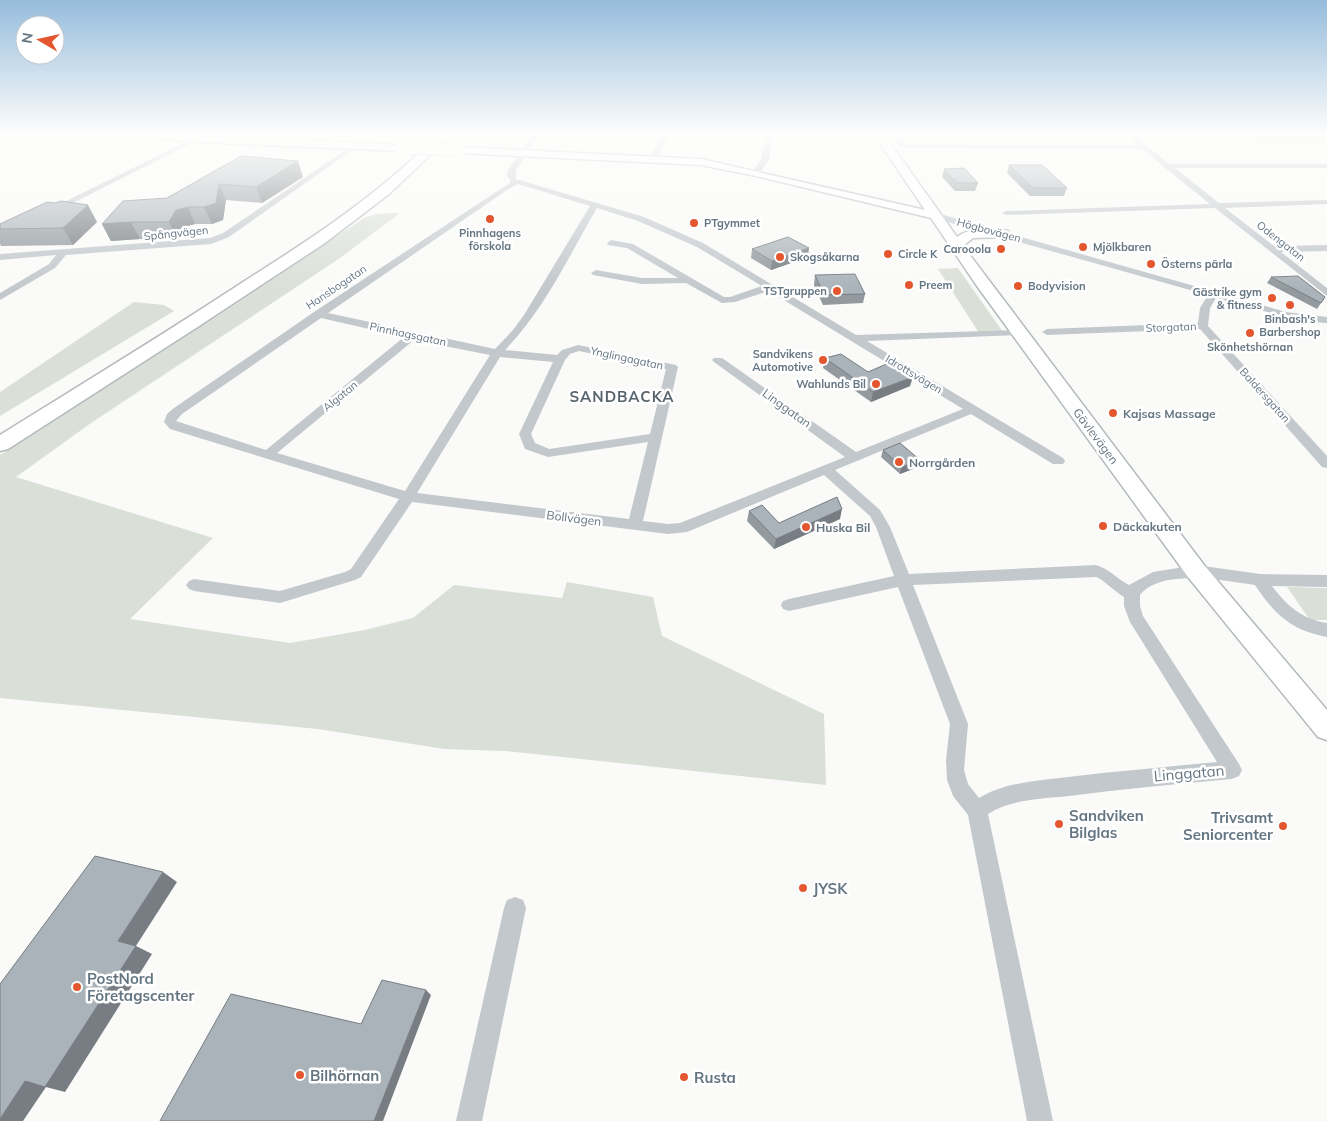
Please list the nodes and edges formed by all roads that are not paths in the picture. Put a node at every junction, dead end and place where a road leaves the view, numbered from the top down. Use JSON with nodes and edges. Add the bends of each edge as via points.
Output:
{"nodes":[{"id":1,"x":102,"y":185,"type":"edge"},
{"id":2,"x":297,"y":185,"type":"edge"},
{"id":3,"x":383,"y":185,"type":"edge"},
{"id":4,"x":391,"y":185,"type":"edge"},
{"id":5,"x":509,"y":185,"type":"edge"},
{"id":6,"x":528,"y":185,"type":"edge"},
{"id":7,"x":809,"y":185,"type":"edge"},
{"id":8,"x":913,"y":185,"type":"edge"},
{"id":9,"x":1191,"y":185,"type":"edge"},
{"id":10,"x":915,"y":188,"type":"junction"},
{"id":11,"x":1327,"y":202,"type":"edge"},
{"id":12,"x":595,"y":204,"type":"junction"},
{"id":13,"x":898,"y":206,"type":"junction"},
{"id":14,"x":1217,"y":206,"type":"junction"},
{"id":15,"x":1006,"y":213,"type":"dead end"},
{"id":16,"x":933,"y":215,"type":"junction"},
{"id":17,"x":38,"y":217,"type":"edge"},
{"id":18,"x":1004,"y":234,"type":"junction"},
{"id":19,"x":611,"y":243,"type":"dead end"},
{"id":20,"x":956,"y":247,"type":"junction"},
{"id":21,"x":1327,"y":248,"type":"edge"},
{"id":22,"x":1273,"y":249,"type":"junction"},
{"id":23,"x":63,"y":253,"type":"junction"},
{"id":24,"x":0,"y":257,"type":"edge"},
{"id":25,"x":596,"y":273,"type":"dead end"},
{"id":26,"x":688,"y":280,"type":"junction"},
{"id":27,"x":770,"y":287,"type":"junction"},
{"id":28,"x":1214,"y":293,"type":"junction"},
{"id":29,"x":1327,"y":293,"type":"edge"},
{"id":30,"x":0,"y":296,"type":"edge"},
{"id":31,"x":318,"y":314,"type":"junction"},
{"id":32,"x":1327,"y":320,"type":"edge"},
{"id":33,"x":1203,"y":326,"type":"junction"},
{"id":34,"x":1018,"y":332,"type":"junction"},
{"id":35,"x":1047,"y":332,"type":"dead end"},
{"id":36,"x":412,"y":336,"type":"junction"},
{"id":37,"x":855,"y":338,"type":"junction"},
{"id":38,"x":497,"y":353,"type":"junction"},
{"id":39,"x":560,"y":359,"type":"junction"},
{"id":40,"x":718,"y":360,"type":"dead end"},
{"id":41,"x":973,"y":410,"type":"junction"},
{"id":42,"x":171,"y":417,"type":"joint"},
{"id":43,"x":0,"y":435,"type":"edge"},
{"id":44,"x":655,"y":437,"type":"junction"},
{"id":45,"x":0,"y":444,"type":"edge"},
{"id":46,"x":267,"y":455,"type":"junction"},
{"id":47,"x":855,"y":458,"type":"junction"},
{"id":48,"x":1058,"y":461,"type":"dead end"},
{"id":49,"x":1327,"y":464,"type":"edge"},
{"id":50,"x":827,"y":470,"type":"junction"},
{"id":51,"x":408,"y":497,"type":"junction"},
{"id":52,"x":635,"y":525,"type":"junction"},
{"id":53,"x":1196,"y":571,"type":"junction"},
{"id":54,"x":904,"y":580,"type":"junction"},
{"id":55,"x":1260,"y":580,"type":"junction"},
{"id":56,"x":1327,"y":581,"type":"edge"},
{"id":57,"x":194,"y":585,"type":"dead end"},
{"id":58,"x":1132,"y":594,"type":"junction"},
{"id":59,"x":790,"y":605,"type":"dead end"},
{"id":60,"x":1327,"y":630,"type":"edge"},
{"id":61,"x":1327,"y":728,"type":"edge"},
{"id":62,"x":977,"y":810,"type":"junction"},
{"id":63,"x":515,"y":908,"type":"dead end"},
{"id":64,"x":469,"y":1121,"type":"edge"},
{"id":65,"x":1040,"y":1121,"type":"edge"}],
"edges":[{"from":1,"to":17,"type":"street"},
{"from":2,"to":23,"type":"street","name":"Spångvägen","via":[[217,239]]},
{"from":3,"to":43,"type":"highway","via":[[301,245]]},
{"from":4,"to":45,"type":"highway","via":[[310,246]]},
{"from":5,"to":31,"type":"street","name":"Hansbogatan"},
{"from":6,"to":12,"type":"street","name":"Idrottsvägen"},
{"from":7,"to":13,"type":"main road","name":"Högbovägen"},
{"from":8,"to":10,"type":"main road","name":"Gävlevägen"},
{"from":9,"to":14,"type":"street","name":"Odengatan"},
{"from":10,"to":13,"type":"main road","via":[[909,200]]},
{"from":10,"to":16,"type":"main road","name":"Gävlevägen"},
{"from":11,"to":14,"type":"street"},
{"from":12,"to":27,"type":"street","name":"Idrottsvägen","via":[[680,235]]},
{"from":12,"to":38,"type":"street","via":[[529,315]]},
{"from":13,"to":16,"type":"main road","name":"Högbovägen"},
{"from":14,"to":15,"type":"street"},
{"from":14,"to":22,"type":"street","name":"Odengatan"},
{"from":16,"to":18,"type":"street","name":"Högbovägen"},
{"from":16,"to":20,"type":"main road","name":"Gävlevägen"},
{"from":18,"to":20,"type":"main road","via":[[970,235],[961,239]]},
{"from":18,"to":28,"type":"street","name":"Högbovägen"},
{"from":19,"to":26,"type":"street","via":[[630,246]]},
{"from":20,"to":34,"type":"main road","name":"Gävlevägen"},
{"from":21,"to":22,"type":"street"},
{"from":22,"to":29,"type":"street","name":"Odengatan"},
{"from":23,"to":24,"type":"street","name":"Spångvägen"},
{"from":23,"to":30,"type":"street","via":[[52,266]]},
{"from":25,"to":26,"type":"street","via":[[658,282]]},
{"from":26,"to":27,"type":"street","via":[[716,298],[726,300]]},
{"from":27,"to":37,"type":"street","name":"Idrottsvägen"},
{"from":28,"to":32,"type":"street","via":[[1290,316]]},
{"from":28,"to":33,"type":"street","name":"Storgatan","via":[[1204,308]]},
{"from":31,"to":36,"type":"street","name":"Pinnhagsgatan"},
{"from":31,"to":42,"type":"street","name":"Hansbogatan"},
{"from":33,"to":35,"type":"street","name":"Storgatan"},
{"from":33,"to":49,"type":"street","name":"Baldersgatan"},
{"from":34,"to":37,"type":"street"},
{"from":34,"to":53,"type":"main road","name":"Gävlevägen"},
{"from":36,"to":38,"type":"street","name":"Pinnhagsgatan"},
{"from":36,"to":46,"type":"street","name":"Algatan"},
{"from":37,"to":41,"type":"street","name":"Idrottsvägen"},
{"from":38,"to":39,"type":"street","name":"Pinnhagsgatan"},
{"from":38,"to":51,"type":"street"},
{"from":39,"to":44,"type":"street","name":"Ynglingagatan","via":[[566,352],[578,348],[672,367]]},
{"from":39,"to":44,"type":"street","via":[[525,434],[530,446],[548,453]]},
{"from":40,"to":47,"type":"street","name":"Linggatan"},
{"from":41,"to":47,"type":"street","name":"Bollvägen"},
{"from":41,"to":48,"type":"street","name":"Idrottsvägen"},
{"from":42,"to":46,"type":"street","name":"Bollvägen","via":[[170,422],[174,426]]},
{"from":44,"to":52,"type":"street","name":"Ynglingagatan"},
{"from":46,"to":51,"type":"street","name":"Bollvägen"},
{"from":47,"to":50,"type":"street","name":"Bollvägen"},
{"from":50,"to":52,"type":"street","name":"Bollvägen","via":[[682,528]]},
{"from":50,"to":54,"type":"street","via":[[875,513]]},
{"from":51,"to":52,"type":"street","name":"Bollvägen"},
{"from":51,"to":57,"type":"street","via":[[356,573],[350,576],[280,597]]},
{"from":53,"to":55,"type":"street"},
{"from":53,"to":58,"type":"street","via":[[1152,578]]},
{"from":53,"to":61,"type":"main road","name":"Gävlevägen"},
{"from":54,"to":58,"type":"street","via":[[1096,571]]},
{"from":54,"to":59,"type":"street"},
{"from":54,"to":62,"type":"street","via":[[959,724],[954,757],[959,786],[964,798]]},
{"from":55,"to":56,"type":"street"},
{"from":55,"to":60,"type":"street","via":[[1289,617]]},
{"from":58,"to":62,"type":"street","name":"Linggatan","via":[[1136,618],[1232,770],[1025,792],[996,798]]},
{"from":62,"to":65,"type":"street"},
{"from":63,"to":64,"type":"street"}]}
